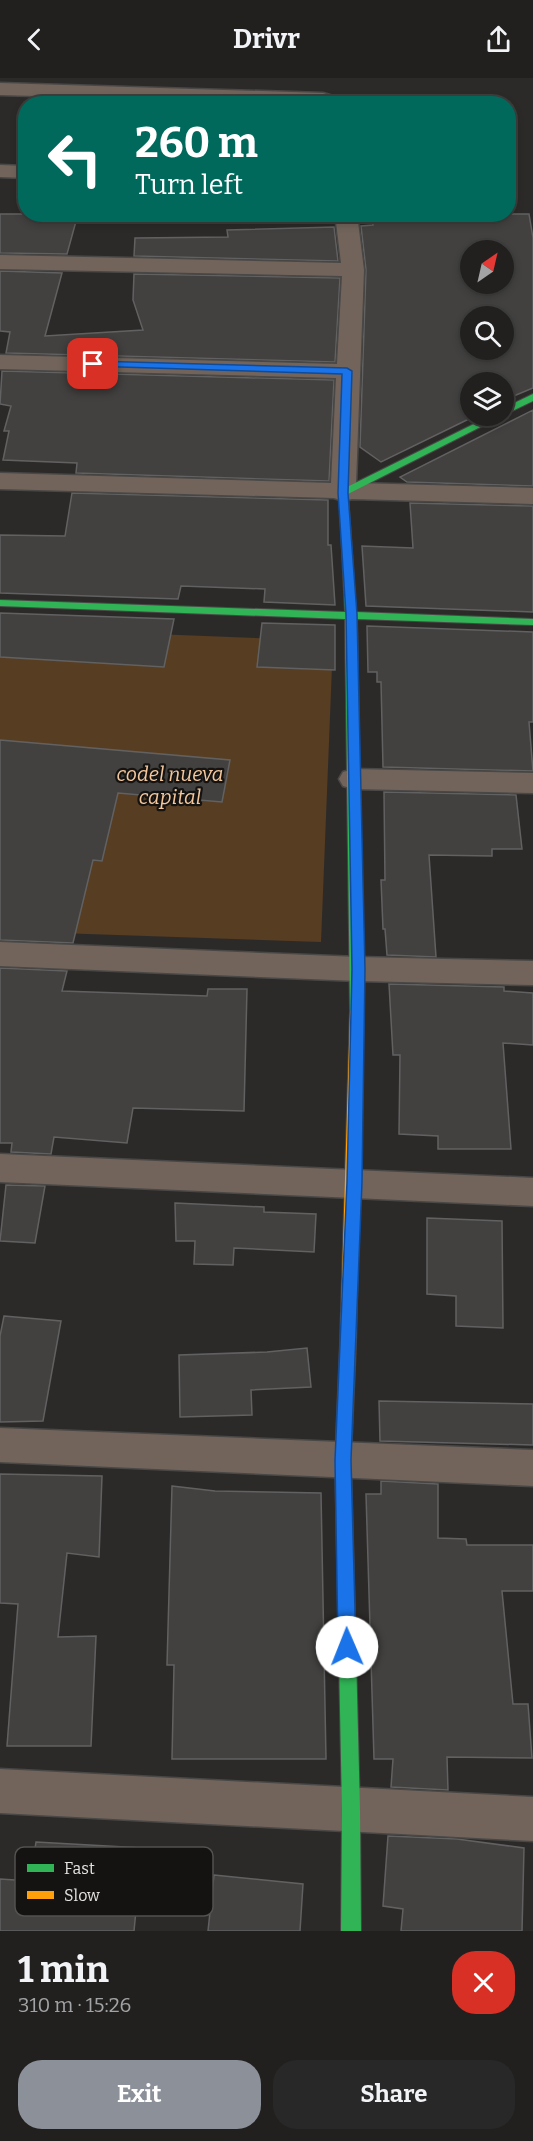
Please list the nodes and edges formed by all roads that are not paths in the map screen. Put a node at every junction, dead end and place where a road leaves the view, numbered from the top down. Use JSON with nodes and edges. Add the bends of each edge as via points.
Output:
{"nodes":[{"id":1,"x":318,"y":78,"type":"edge"},
{"id":2,"x":0,"y":89,"type":"edge"},
{"id":3,"x":188,"y":96,"type":"edge"},
{"id":4,"x":322,"y":96,"type":"edge"},
{"id":5,"x":0,"y":171,"type":"edge"},
{"id":6,"x":18,"y":172,"type":"edge"},
{"id":7,"x":347,"y":222,"type":"edge"},
{"id":8,"x":0,"y":261,"type":"edge"},
{"id":9,"x":353,"y":270,"type":"junction"},
{"id":10,"x":0,"y":362,"type":"edge"},
{"id":11,"x":347,"y":371,"type":"junction"},
{"id":12,"x":533,"y":397,"type":"edge"},
{"id":13,"x":514,"y":407,"type":"edge"},
{"id":14,"x":477,"y":426,"type":"edge"},
{"id":15,"x":0,"y":481,"type":"edge"},
{"id":16,"x":343,"y":493,"type":"junction"},
{"id":17,"x":533,"y":496,"type":"edge"},
{"id":18,"x":0,"y":603,"type":"edge"},
{"id":19,"x":351,"y":614,"type":"junction"},
{"id":20,"x":533,"y":622,"type":"edge"},
{"id":21,"x":354,"y":779,"type":"junction"},
{"id":22,"x":533,"y":783,"type":"edge"},
{"id":23,"x":0,"y":954,"type":"edge"},
{"id":24,"x":358,"y":969,"type":"junction"},
{"id":25,"x":533,"y":973,"type":"edge"},
{"id":26,"x":0,"y":1168,"type":"edge"},
{"id":27,"x":354,"y":1182,"type":"junction"},
{"id":28,"x":533,"y":1192,"type":"edge"},
{"id":29,"x":0,"y":1445,"type":"edge"},
{"id":30,"x":343,"y":1460,"type":"junction"},
{"id":31,"x":533,"y":1468,"type":"edge"},
{"id":32,"x":0,"y":1791,"type":"edge"},
{"id":33,"x":351,"y":1810,"type":"junction"},
{"id":34,"x":533,"y":1819,"type":"edge"},
{"id":35,"x":351,"y":1931,"type":"edge"}],
"edges":[{"from":1,"to":4,"type":"street"},
{"from":2,"to":3,"type":"street"},
{"from":5,"to":6,"type":"street"},
{"from":7,"to":9,"type":"street"},
{"from":8,"to":9,"type":"street"},
{"from":9,"to":11,"type":"street"},
{"from":10,"to":11,"type":"street"},
{"from":11,"to":16,"type":"street"},
{"from":12,"to":13,"type":"street"},
{"from":14,"to":16,"type":"street"},
{"from":15,"to":16,"type":"street"},
{"from":16,"to":17,"type":"street"},
{"from":16,"to":19,"type":"street"},
{"from":18,"to":19,"type":"street"},
{"from":19,"to":20,"type":"street"},
{"from":19,"to":21,"type":"street"},
{"from":21,"to":22,"type":"street"},
{"from":21,"to":24,"type":"street"},
{"from":23,"to":24,"type":"street"},
{"from":24,"to":25,"type":"street"},
{"from":24,"to":27,"type":"street"},
{"from":26,"to":27,"type":"street"},
{"from":27,"to":28,"type":"street"},
{"from":27,"to":30,"type":"street"},
{"from":29,"to":30,"type":"street"},
{"from":30,"to":31,"type":"street"},
{"from":30,"to":33,"type":"street"},
{"from":32,"to":33,"type":"street"},
{"from":33,"to":34,"type":"street"},
{"from":33,"to":35,"type":"street"}]}
